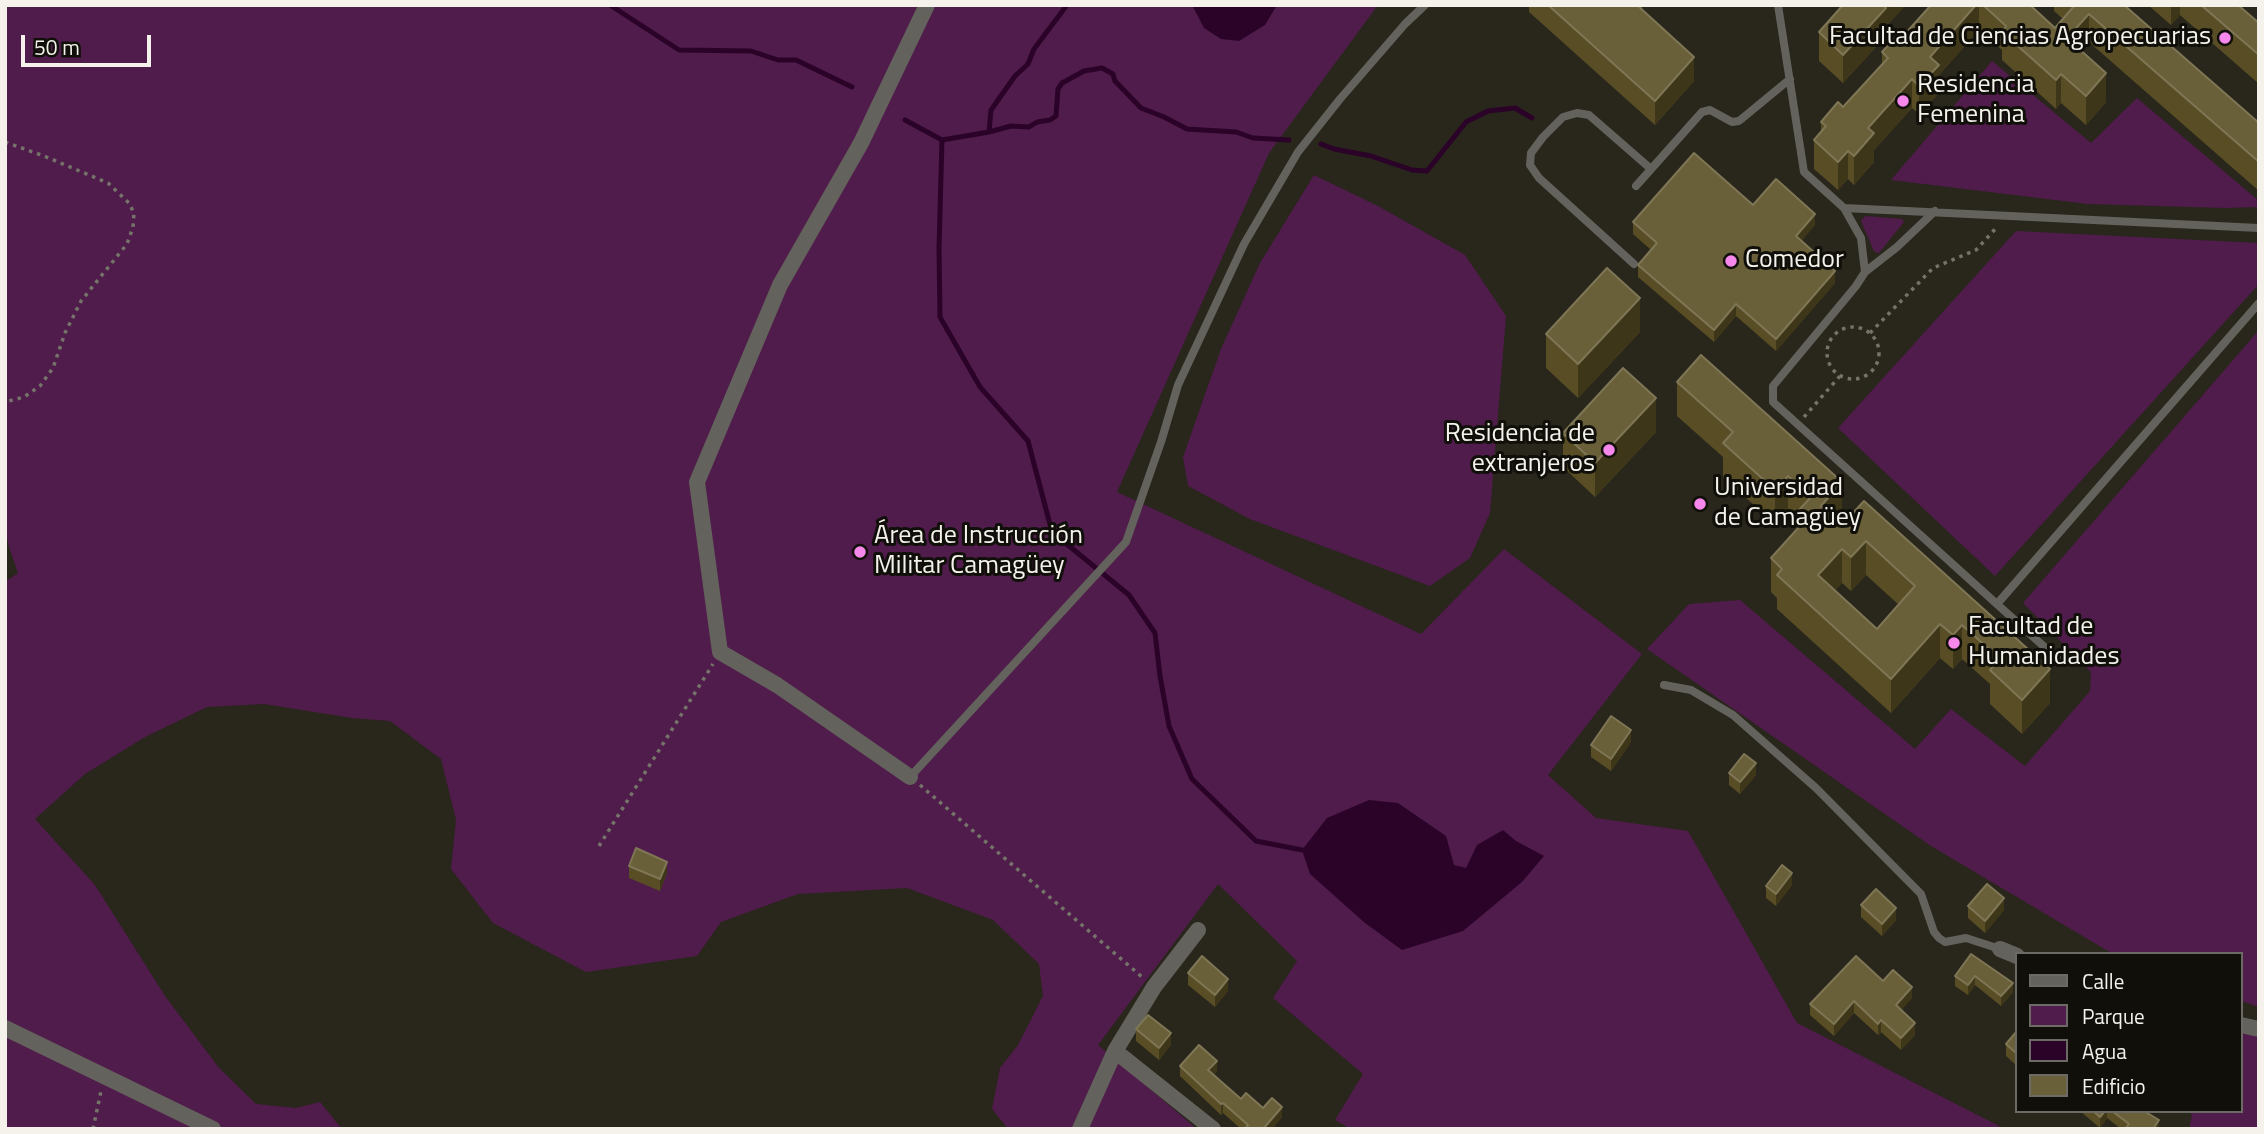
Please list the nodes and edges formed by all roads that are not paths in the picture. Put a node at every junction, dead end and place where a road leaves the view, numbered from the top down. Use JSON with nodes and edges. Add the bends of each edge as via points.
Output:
{"nodes":[{"id":1,"x":927,"y":5,"type":"edge"},
{"id":2,"x":1425,"y":5,"type":"edge"},
{"id":3,"x":1778,"y":5,"type":"edge"},
{"id":4,"x":1790,"y":79,"type":"junction"},
{"id":5,"x":1651,"y":169,"type":"junction"},
{"id":6,"x":1636,"y":186,"type":"dead end"},
{"id":7,"x":1844,"y":208,"type":"junction"},
{"id":8,"x":1935,"y":211,"type":"junction"},
{"id":9,"x":2259,"y":228,"type":"edge"},
{"id":10,"x":1634,"y":264,"type":"dead end"},
{"id":11,"x":1865,"y":272,"type":"junction"},
{"id":12,"x":2259,"y":303,"type":"edge"},
{"id":13,"x":1997,"y":604,"type":"junction"},
{"id":14,"x":2060,"y":661,"type":"dead end"},
{"id":15,"x":1664,"y":685,"type":"dead end"},
{"id":16,"x":911,"y":777,"type":"joint"},
{"id":17,"x":1198,"y":930,"type":"dead end"},
{"id":18,"x":2000,"y":949,"type":"joint"},
{"id":19,"x":2016,"y":956,"type":"edge"},
{"id":20,"x":5,"y":1028,"type":"edge"},
{"id":21,"x":1115,"y":1051,"type":"junction"},
{"id":22,"x":213,"y":1129,"type":"edge"},
{"id":23,"x":1080,"y":1129,"type":"edge"},
{"id":24,"x":1213,"y":1129,"type":"edge"}],
"edges":[{"from":1,"to":16,"type":"street","via":[[861,143],[780,285],[697,482],[720,652],[777,685]]},
{"from":2,"to":16,"type":"lane","via":[[1297,152],[1244,244],[1178,385],[1126,542]]},
{"from":3,"to":4,"type":"lane"},
{"from":4,"to":5,"type":"lane","via":[[1739,121],[1710,110],[1702,112]]},
{"from":4,"to":7,"type":"lane","via":[[1804,172]]},
{"from":5,"to":6,"type":"lane"},
{"from":5,"to":10,"type":"lane","via":[[1589,115],[1577,113],[1563,117],[1531,153],[1530,165],[1539,178]]},
{"from":7,"to":8,"type":"lane"},
{"from":7,"to":11,"type":"lane","via":[[1861,238]]},
{"from":8,"to":9,"type":"lane"},
{"from":8,"to":11,"type":"lane"},
{"from":11,"to":13,"type":"lane","via":[[1773,386],[1773,402]]},
{"from":12,"to":13,"type":"lane"},
{"from":13,"to":14,"type":"lane"},
{"from":15,"to":18,"type":"lane","via":[[1691,690],[1733,715],[1815,788],[1921,894],[1939,938],[1945,942],[1966,938]]},
{"from":17,"to":21,"type":"street"},
{"from":18,"to":19,"type":"street"},
{"from":20,"to":22,"type":"street"},
{"from":21,"to":23,"type":"street"},
{"from":21,"to":24,"type":"street"}]}
